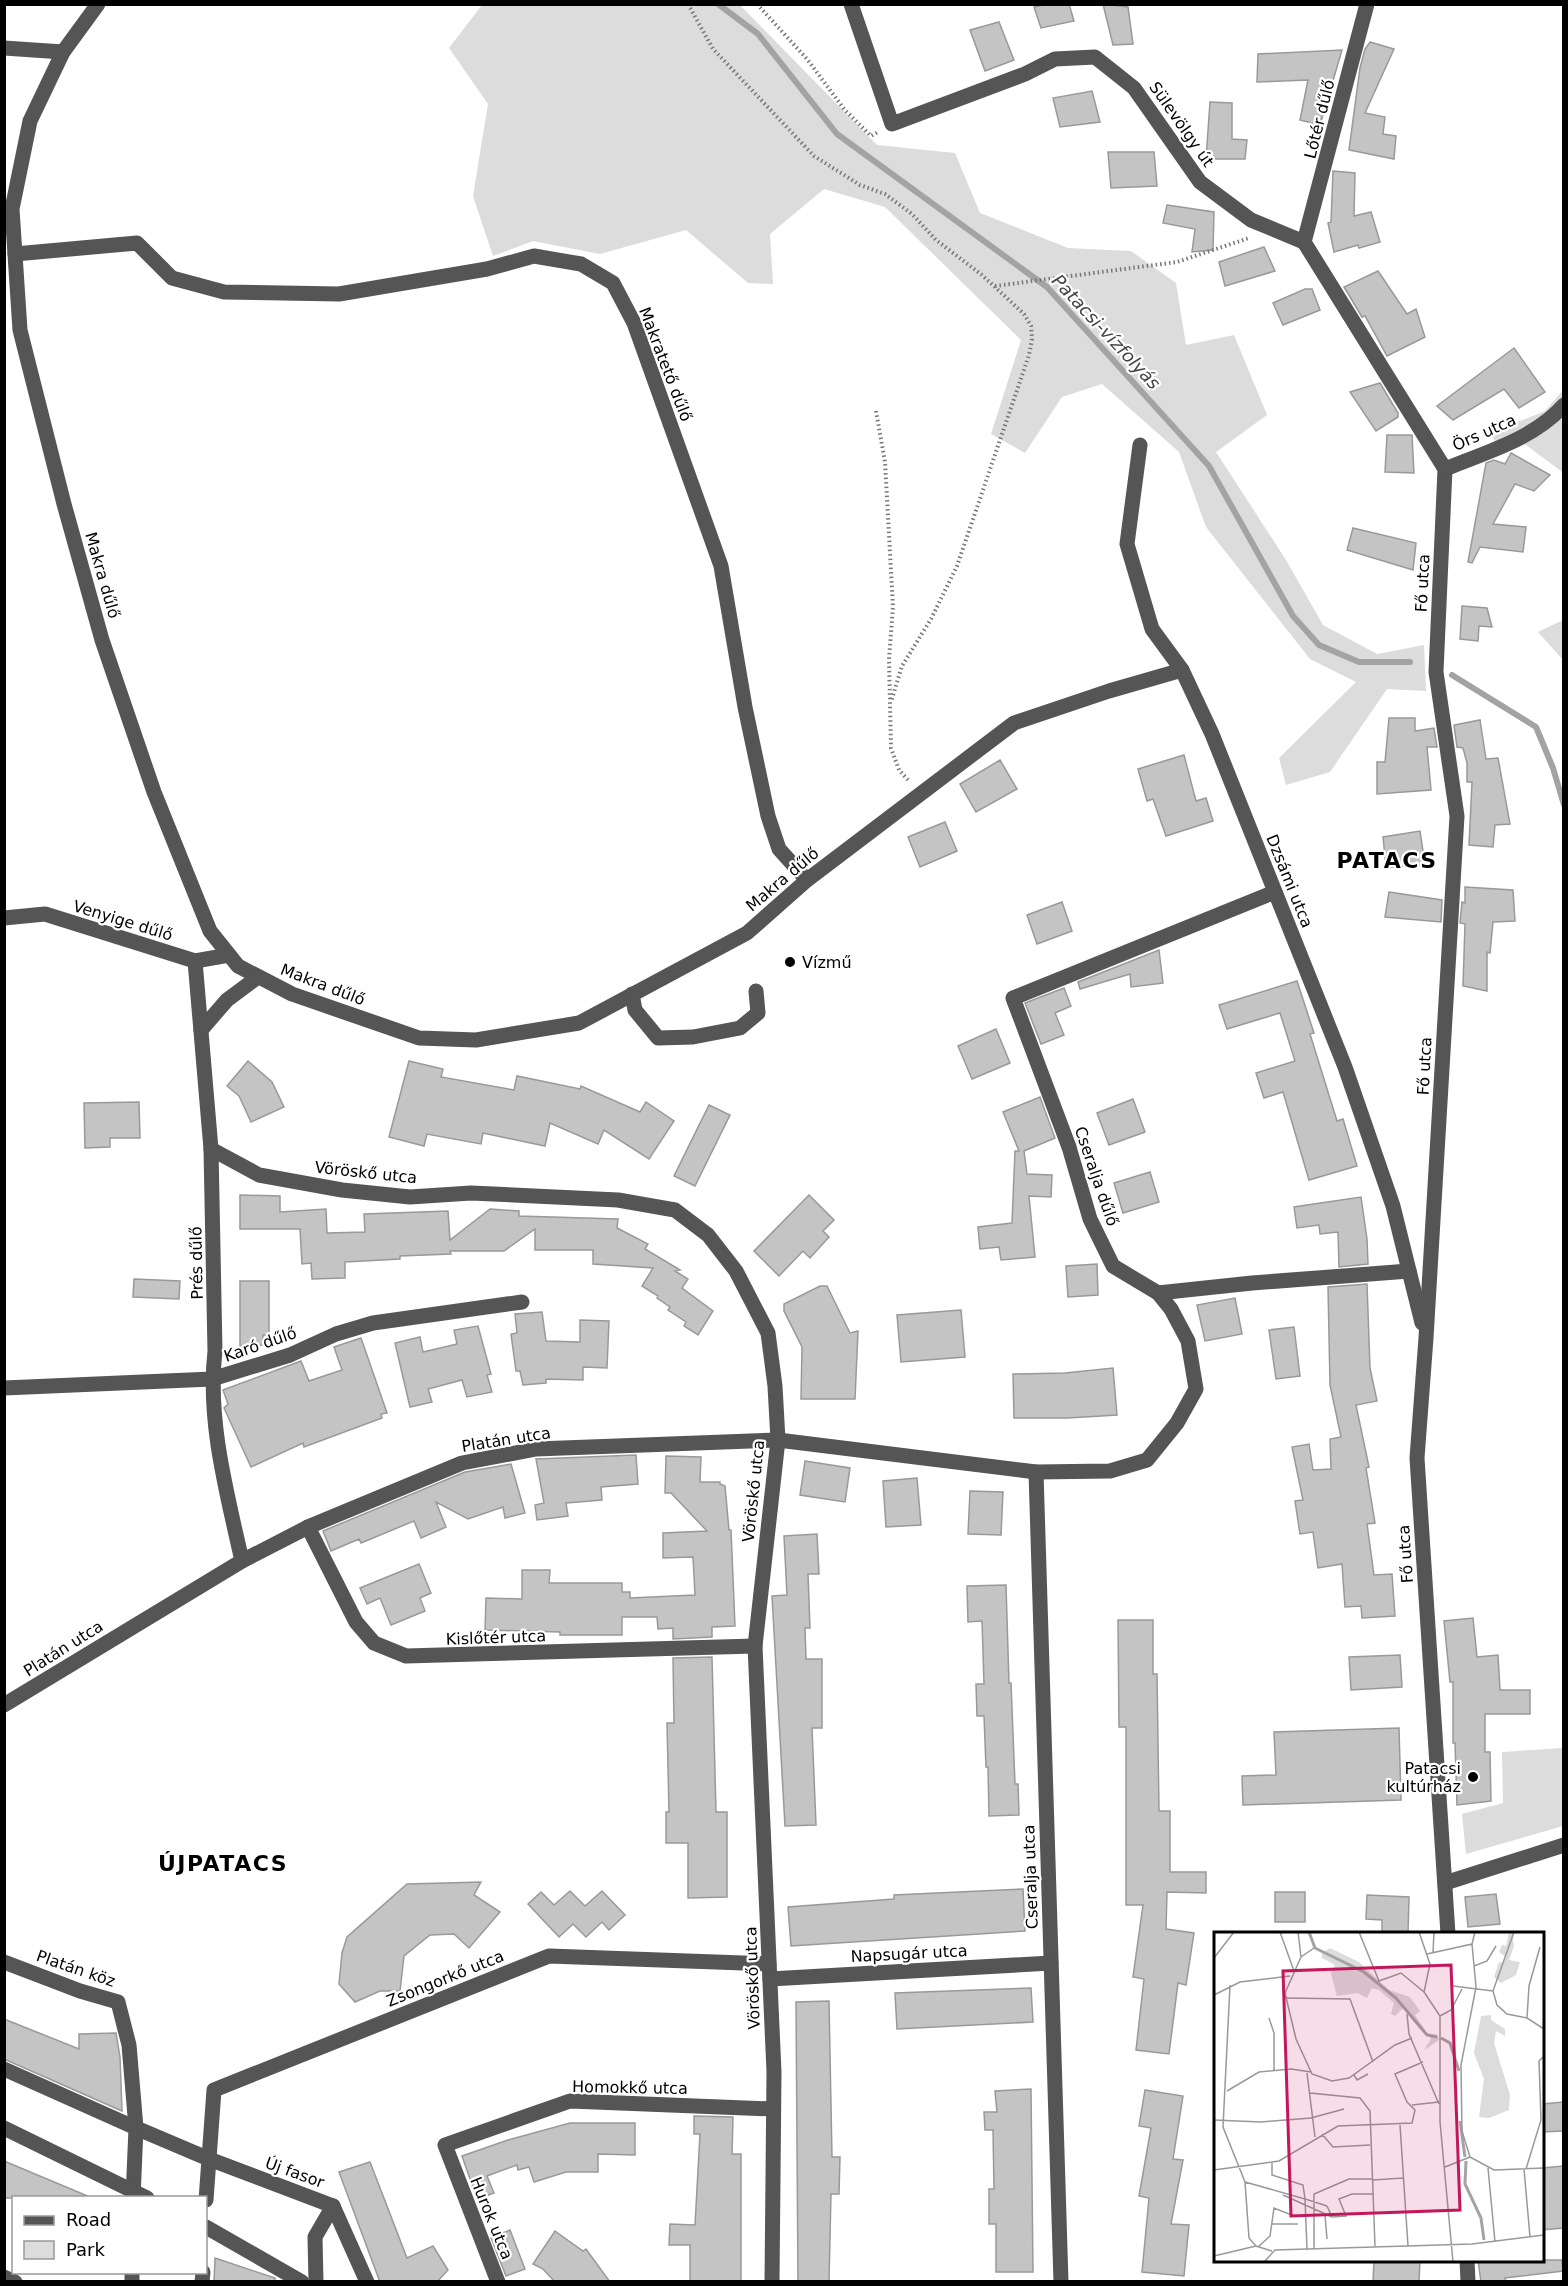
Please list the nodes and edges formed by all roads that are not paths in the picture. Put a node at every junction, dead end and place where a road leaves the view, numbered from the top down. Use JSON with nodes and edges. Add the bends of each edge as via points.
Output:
{"nodes":[{"id":1,"x":98,"y":4,"type":"edge"},
{"id":2,"x":851,"y":4,"type":"edge"},
{"id":3,"x":1367,"y":4,"type":"edge"},
{"id":4,"x":4,"y":48,"type":"edge"},
{"id":5,"x":63,"y":52,"type":"junction"},
{"id":6,"x":1304,"y":242,"type":"junction"},
{"id":7,"x":15,"y":254,"type":"junction"},
{"id":8,"x":1563,"y":405,"type":"edge"},
{"id":9,"x":1140,"y":445,"type":"dead end"},
{"id":10,"x":1445,"y":469,"type":"junction"},
{"id":11,"x":1182,"y":670,"type":"junction"},
{"id":12,"x":807,"y":880,"type":"junction"},
{"id":13,"x":1275,"y":892,"type":"junction"},
{"id":14,"x":4,"y":918,"type":"edge"},
{"id":15,"x":229,"y":955,"type":"junction"},
{"id":16,"x":195,"y":962,"type":"junction"},
{"id":17,"x":258,"y":977,"type":"junction"},
{"id":18,"x":756,"y":991,"type":"dead end"},
{"id":19,"x":632,"y":994,"type":"junction"},
{"id":20,"x":201,"y":1030,"type":"junction"},
{"id":21,"x":211,"y":1149,"type":"junction"},
{"id":22,"x":1409,"y":1271,"type":"junction"},
{"id":23,"x":1158,"y":1293,"type":"junction"},
{"id":24,"x":522,"y":1302,"type":"dead end"},
{"id":25,"x":1426,"y":1338,"type":"junction"},
{"id":26,"x":212,"y":1379,"type":"junction"},
{"id":27,"x":4,"y":1389,"type":"edge"},
{"id":28,"x":778,"y":1440,"type":"junction"},
{"id":29,"x":1036,"y":1472,"type":"junction"},
{"id":30,"x":308,"y":1527,"type":"junction"},
{"id":31,"x":242,"y":1561,"type":"junction"},
{"id":32,"x":755,"y":1646,"type":"junction"},
{"id":33,"x":4,"y":1705,"type":"edge"},
{"id":34,"x":1563,"y":1845,"type":"edge"},
{"id":35,"x":1445,"y":1883,"type":"junction"},
{"id":36,"x":1448,"y":1932,"type":"edge"},
{"id":37,"x":4,"y":1962,"type":"edge"},
{"id":38,"x":1051,"y":1963,"type":"junction"},
{"id":39,"x":770,"y":1971,"type":"junction"},
{"id":40,"x":4,"y":2069,"type":"edge"},
{"id":41,"x":773,"y":2109,"type":"junction"},
{"id":42,"x":4,"y":2128,"type":"edge"},
{"id":43,"x":136,"y":2128,"type":"junction"},
{"id":44,"x":209,"y":2160,"type":"junction"},
{"id":45,"x":453,"y":2168,"type":"joint"},
{"id":46,"x":137,"y":2195,"type":"edge"},
{"id":47,"x":206,"y":2196,"type":"edge"},
{"id":48,"x":333,"y":2205,"type":"junction"},
{"id":49,"x":207,"y":2228,"type":"edge"},
{"id":50,"x":1467,"y":2262,"type":"edge"},
{"id":51,"x":4,"y":2277,"type":"edge"},
{"id":52,"x":15,"y":2282,"type":"edge"},
{"id":53,"x":302,"y":2282,"type":"edge"},
{"id":54,"x":316,"y":2282,"type":"edge"},
{"id":55,"x":367,"y":2282,"type":"edge"},
{"id":56,"x":498,"y":2282,"type":"edge"},
{"id":57,"x":772,"y":2282,"type":"edge"},
{"id":58,"x":1061,"y":2282,"type":"edge"},
{"id":59,"x":1468,"y":2282,"type":"edge"}],
"edges":[{"from":1,"to":5,"type":"street"},
{"from":2,"to":6,"type":"street","name":"Sülevölgy út","via":[[892,124],[1055,59],[1095,57],[1134,88],[1200,182],[1251,220]]},
{"from":3,"to":6,"type":"street","name":"Lőtér dűlő"},
{"from":4,"to":5,"type":"street"},
{"from":5,"to":7,"type":"street","name":"Makra dűlő","via":[[30,121],[12,209]]},
{"from":6,"to":10,"type":"street"},
{"from":7,"to":12,"type":"street","name":"Makratető dűlő","via":[[137,243],[172,278],[224,292],[339,294],[487,269],[534,256],[581,264],[613,284],[634,323],[721,566],[768,816],[779,849]]},
{"from":7,"to":15,"type":"street","name":"Makra dűlő","via":[[20,330],[102,640],[154,792],[192,887],[210,931]]},
{"from":8,"to":10,"type":"street","name":"Örs utca","via":[[1554,416],[1515,441]]},
{"from":9,"to":11,"type":"street","name":"Dzsámi utca","via":[[1127,544],[1152,629]]},
{"from":10,"to":25,"type":"street","name":"Fő utca","via":[[1436,672],[1456,816]]},
{"from":11,"to":12,"type":"street","name":"Makra dűlő","via":[[1014,723]]},
{"from":11,"to":13,"type":"street","name":"Dzsámi utca"},
{"from":12,"to":19,"type":"street","name":"Makra dűlő","via":[[747,933]]},
{"from":13,"to":22,"type":"street","name":"Dzsámi utca","via":[[1345,1066],[1393,1206]]},
{"from":13,"to":23,"type":"street","name":"Cseralja dűlő","via":[[1013,998],[1095,1228],[1113,1266]]},
{"from":14,"to":16,"type":"street","name":"Venyige dűlő","via":[[45,914]]},
{"from":15,"to":16,"type":"street","name":"Venyige dűlő"},
{"from":15,"to":17,"type":"street","name":"Makra dűlő","via":[[238,966]]},
{"from":16,"to":20,"type":"street","name":"Prés dűlő"},
{"from":17,"to":19,"type":"street","name":"Makra dűlő","via":[[292,994],[419,1038],[476,1040],[579,1023]]},
{"from":17,"to":20,"type":"street","via":[[227,1000]]},
{"from":18,"to":19,"type":"street","via":[[758,1013],[740,1028],[670,1038],[658,1038],[635,1010]]},
{"from":20,"to":21,"type":"street","name":"Prés dűlő"},
{"from":21,"to":26,"type":"street","name":"Prés dűlő","via":[[215,1351]]},
{"from":21,"to":28,"type":"street","name":"Vöröskő utca","via":[[259,1175],[342,1190],[410,1197],[471,1192],[618,1200],[675,1210],[708,1235],[736,1271],[768,1333]]},
{"from":22,"to":23,"type":"street"},
{"from":22,"to":25,"type":"street","name":"Dzsámi utca"},
{"from":23,"to":29,"type":"street","name":"Cseralja dűlő","via":[[1188,1341],[1196,1389],[1177,1423],[1148,1460],[1110,1471]]},
{"from":24,"to":26,"type":"street","name":"Karó dűlő","via":[[372,1323],[290,1355]]},
{"from":25,"to":35,"type":"street","name":"Fő utca","via":[[1417,1458]]},
{"from":26,"to":27,"type":"street","name":"Karó dűlő"},
{"from":26,"to":31,"type":"street","name":"Prés dűlő","via":[[222,1472]]},
{"from":28,"to":29,"type":"street","name":"Platán utca"},
{"from":28,"to":30,"type":"street","name":"Platán utca","via":[[536,1449],[462,1463]]},
{"from":28,"to":32,"type":"street","name":"Vöröskő utca"},
{"from":29,"to":38,"type":"street","name":"Cseralja utca"},
{"from":30,"to":31,"type":"street","name":"Platán utca"},
{"from":30,"to":32,"type":"street","name":"Kislőtér utca","via":[[356,1622],[374,1643],[406,1656]]},
{"from":31,"to":33,"type":"street","name":"Platán utca"},
{"from":32,"to":39,"type":"street","name":"Vöröskő utca"},
{"from":34,"to":35,"type":"street"},
{"from":35,"to":36,"type":"street","name":"Fő utca"},
{"from":37,"to":43,"type":"street","name":"Platán köz","via":[[118,2002],[129,2045]]},
{"from":38,"to":39,"type":"street","name":"Napsugár utca"},
{"from":38,"to":58,"type":"street","name":"Cseralja utca"},
{"from":39,"to":41,"type":"street","name":"Vöröskő utca"},
{"from":39,"to":44,"type":"street","name":"Zsongorkő utca","via":[[549,1956],[214,2090]]},
{"from":40,"to":43,"type":"street"},
{"from":41,"to":45,"type":"street","name":"Homokkő utca","via":[[570,2101],[445,2145]]},
{"from":41,"to":57,"type":"street","name":"Vöröskő utca"},
{"from":42,"to":46,"type":"street"},
{"from":43,"to":44,"type":"street","name":"Új fasor"},
{"from":43,"to":46,"type":"street"},
{"from":44,"to":47,"type":"street"},
{"from":44,"to":48,"type":"street","name":"Új fasor"},
{"from":45,"to":56,"type":"street","name":"Hurok utca"},
{"from":48,"to":54,"type":"street","name":"Új fasor","via":[[315,2237]]},
{"from":48,"to":55,"type":"street"},
{"from":49,"to":53,"type":"street"},
{"from":50,"to":59,"type":"street"},
{"from":51,"to":52,"type":"street"}]}
